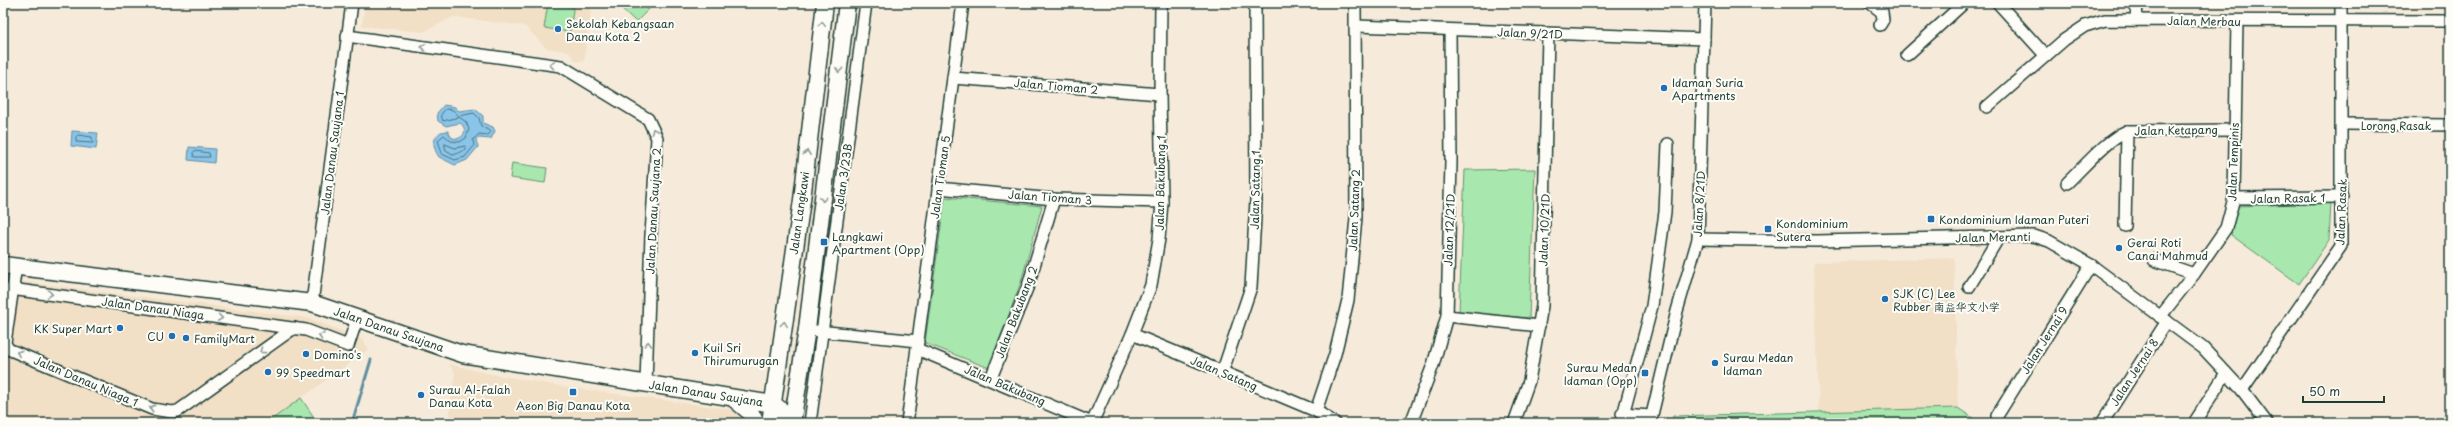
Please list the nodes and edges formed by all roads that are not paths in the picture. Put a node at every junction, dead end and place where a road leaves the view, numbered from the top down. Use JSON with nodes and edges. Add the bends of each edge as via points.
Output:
{"nodes":[{"id":1,"x":352,"y":3,"type":"edge"},
{"id":2,"x":825,"y":3,"type":"edge"},
{"id":3,"x":847,"y":3,"type":"edge"},
{"id":4,"x":866,"y":3,"type":"edge"},
{"id":5,"x":963,"y":3,"type":"edge"},
{"id":6,"x":1161,"y":3,"type":"edge"},
{"id":7,"x":1255,"y":3,"type":"edge"},
{"id":8,"x":1355,"y":3,"type":"edge"},
{"id":9,"x":1705,"y":3,"type":"edge"},
{"id":10,"x":1870,"y":3,"type":"edge"},
{"id":11,"x":1964,"y":3,"type":"edge"},
{"id":12,"x":1998,"y":3,"type":"edge"},
{"id":13,"x":2136,"y":3,"type":"edge"},
{"id":14,"x":2341,"y":3,"type":"edge"},
{"id":15,"x":2136,"y":20,"type":"junction"},
{"id":16,"x":2237,"y":21,"type":"junction"},
{"id":17,"x":2341,"y":21,"type":"junction"},
{"id":18,"x":2450,"y":21,"type":"edge"},
{"id":19,"x":1880,"y":25,"type":"dead end"},
{"id":20,"x":1356,"y":26,"type":"junction"},
{"id":21,"x":1450,"y":30,"type":"junction"},
{"id":22,"x":1548,"y":34,"type":"junction"},
{"id":23,"x":347,"y":36,"type":"junction"},
{"id":24,"x":1704,"y":39,"type":"junction"},
{"id":25,"x":1906,"y":55,"type":"dead end"},
{"id":26,"x":2046,"y":56,"type":"junction"},
{"id":27,"x":953,"y":78,"type":"junction"},
{"id":28,"x":1160,"y":94,"type":"junction"},
{"id":29,"x":1987,"y":107,"type":"dead end"},
{"id":30,"x":2342,"y":124,"type":"junction"},
{"id":31,"x":2450,"y":125,"type":"edge"},
{"id":32,"x":2234,"y":130,"type":"junction"},
{"id":33,"x":2127,"y":131,"type":"junction"},
{"id":34,"x":1668,"y":144,"type":"dead end"},
{"id":35,"x":2067,"y":183,"type":"dead end"},
{"id":36,"x":938,"y":188,"type":"junction"},
{"id":37,"x":2342,"y":197,"type":"junction"},
{"id":38,"x":2234,"y":198,"type":"junction"},
{"id":39,"x":1054,"y":199,"type":"junction"},
{"id":40,"x":1162,"y":202,"type":"junction"},
{"id":41,"x":2125,"y":226,"type":"dead end"},
{"id":42,"x":1999,"y":237,"type":"junction"},
{"id":43,"x":1698,"y":239,"type":"junction"},
{"id":44,"x":2154,"y":260,"type":"dead end"},
{"id":45,"x":10,"y":265,"type":"edge"},
{"id":46,"x":2091,"y":265,"type":"junction"},
{"id":47,"x":2194,"y":274,"type":"junction"},
{"id":48,"x":1969,"y":287,"type":"dead end"},
{"id":49,"x":12,"y":288,"type":"junction"},
{"id":50,"x":312,"y":303,"type":"junction"},
{"id":51,"x":1446,"y":316,"type":"junction"},
{"id":52,"x":357,"y":318,"type":"junction"},
{"id":53,"x":2164,"y":319,"type":"junction"},
{"id":54,"x":1539,"y":326,"type":"junction"},
{"id":55,"x":294,"y":328,"type":"junction"},
{"id":56,"x":807,"y":329,"type":"junction"},
{"id":57,"x":823,"y":332,"type":"junction"},
{"id":58,"x":1132,"y":334,"type":"junction"},
{"id":59,"x":917,"y":345,"type":"junction"},
{"id":60,"x":1222,"y":373,"type":"junction"},
{"id":61,"x":2226,"y":373,"type":"junction"},
{"id":62,"x":991,"y":378,"type":"junction"},
{"id":63,"x":646,"y":383,"type":"junction"},
{"id":64,"x":798,"y":386,"type":"junction"},
{"id":65,"x":2242,"y":390,"type":"junction"},
{"id":66,"x":732,"y":397,"type":"junction"},
{"id":67,"x":773,"y":404,"type":"junction"},
{"id":68,"x":1316,"y":411,"type":"junction"},
{"id":69,"x":1997,"y":416,"type":"dead end"},
{"id":70,"x":1621,"y":418,"type":"edge"},
{"id":71,"x":1650,"y":420,"type":"edge"},
{"id":72,"x":756,"y":423,"type":"edge"},
{"id":73,"x":770,"y":423,"type":"edge"},
{"id":74,"x":792,"y":423,"type":"edge"},
{"id":75,"x":810,"y":423,"type":"edge"},
{"id":76,"x":907,"y":423,"type":"edge"},
{"id":77,"x":1092,"y":423,"type":"edge"},
{"id":78,"x":1335,"y":423,"type":"edge"},
{"id":79,"x":1411,"y":423,"type":"edge"},
{"id":80,"x":1514,"y":423,"type":"edge"},
{"id":81,"x":2102,"y":423,"type":"edge"},
{"id":82,"x":2194,"y":423,"type":"edge"},
{"id":83,"x":2267,"y":423,"type":"edge"}],
"edges":[{"from":1,"to":23,"type":"street","name":"Jalan Danau Saujana 1"},
{"from":67,"to":2,"type":"street","name":"Jalan Langkawi","one_way":true,"via":[[802,200]]},
{"from":3,"to":56,"type":"street","name":"Jalan Langkawi","one_way":true},
{"from":4,"to":57,"type":"street","name":"Jalan 3/23B"},
{"from":5,"to":27,"type":"street","name":"Jalan Tioman 5"},
{"from":6,"to":28,"type":"street","name":"Jalan Bakubang 1"},
{"from":7,"to":60,"type":"street","name":"Jalan Satang 1","via":[[1256,200],[1251,287]]},
{"from":8,"to":20,"type":"street","name":"Jalan Satang 2"},
{"from":9,"to":24,"type":"street","name":"Jalan 8/21D"},
{"from":10,"to":19,"type":"street","via":[[1882,12],[1883,20]]},
{"from":11,"to":25,"type":"street"},
{"from":12,"to":26,"type":"street"},
{"from":13,"to":15,"type":"street"},
{"from":14,"to":17,"type":"street","name":"Jalan Rasak"},
{"from":15,"to":16,"type":"street","name":"Jalan Merbau"},
{"from":15,"to":26,"type":"street","name":"Jalan Merbau","via":[[2105,20],[2086,26]]},
{"from":16,"to":17,"type":"street","name":"Jalan Merbau"},
{"from":16,"to":32,"type":"street","name":"Jalan Tempinis"},
{"from":17,"to":18,"type":"street","name":"Jalan Merbau"},
{"from":17,"to":30,"type":"street","name":"Jalan Rasak"},
{"from":20,"to":21,"type":"street","name":"Jalan 9/21D"},
{"from":20,"to":68,"type":"street","name":"Jalan Satang 2","via":[[1356,218],[1348,300],[1335,354]]},
{"from":21,"to":22,"type":"street","name":"Jalan 9/21D"},
{"from":21,"to":51,"type":"street","name":"Jalan 12/21D","via":[[1451,162]]},
{"from":22,"to":24,"type":"street","name":"Jalan 9/21D"},
{"from":22,"to":54,"type":"street","name":"Jalan 10/21D","via":[[1543,290]]},
{"from":23,"to":50,"type":"street","name":"Jalan Danau Saujana 1"},
{"from":63,"to":23,"type":"street","name":"Jalan Danau Saujana 2","one_way":true,"via":[[657,138],[648,119],[561,66]]},
{"from":24,"to":43,"type":"street","name":"Jalan 8/21D"},
{"from":26,"to":29,"type":"street","name":"Jalan Merbau"},
{"from":27,"to":28,"type":"street","name":"Jalan Tioman 2"},
{"from":27,"to":36,"type":"street","name":"Jalan Tioman 5"},
{"from":28,"to":40,"type":"street","name":"Jalan Bakubang 1"},
{"from":30,"to":31,"type":"street","name":"Lorong Rasak"},
{"from":30,"to":37,"type":"street","name":"Jalan Rasak"},
{"from":32,"to":33,"type":"street","name":"Jalan Ketapang"},
{"from":32,"to":38,"type":"street","name":"Jalan Tempinis"},
{"from":33,"to":35,"type":"street","name":"Jalan Ketapang"},
{"from":33,"to":41,"type":"street"},
{"from":34,"to":70,"type":"street","via":[[1665,212],[1652,306]]},
{"from":36,"to":39,"type":"street","name":"Jalan Tioman 3"},
{"from":36,"to":59,"type":"street","name":"Jalan Tioman 5"},
{"from":37,"to":38,"type":"street","name":"Jalan Rasak 1"},
{"from":37,"to":65,"type":"street","name":"Jalan Rasak","via":[[2341,246]]},
{"from":38,"to":47,"type":"street","name":"Jalan Tempinis","via":[[2226,228]]},
{"from":39,"to":40,"type":"street","name":"Jalan Tioman 3"},
{"from":39,"to":62,"type":"street","name":"Jalan Bakubang 2","via":[[1028,286]]},
{"from":40,"to":58,"type":"street","name":"Jalan Bakubang 1","via":[[1151,285]]},
{"from":42,"to":43,"type":"street","name":"Jalan Meranti","via":[[1817,241]]},
{"from":42,"to":46,"type":"street","name":"Jalan Meranti","via":[[2042,238]]},
{"from":42,"to":48,"type":"street"},
{"from":43,"to":71,"type":"street","name":"Jalan 8/21D"},
{"from":44,"to":47,"type":"street"},
{"from":45,"to":49,"type":"street","name":"Jalan Danau Niaga 1"},
{"from":45,"to":50,"type":"street","name":"Jalan Danau Saujana"},
{"from":46,"to":53,"type":"street","name":"Jalan Meranti"},
{"from":46,"to":69,"type":"street","name":"Jalan Jernai 9"},
{"from":47,"to":53,"type":"street","name":"Jalan Tempinis"},
{"from":49,"to":55,"type":"street","name":"Jalan Danau Niaga","one_way":true},
{"from":55,"to":49,"type":"street","name":"Jalan Danau Niaga 1","one_way":true,"via":[[178,411],[172,412],[152,409],[8,349],[5,343]]},
{"from":50,"to":52,"type":"street","name":"Jalan Danau Saujana"},
{"from":51,"to":54,"type":"street"},
{"from":51,"to":79,"type":"street","name":"Jalan 12/21D","via":[[1434,365]]},
{"from":52,"to":55,"type":"street","name":"Jalan Danau Niaga","one_way":true,"via":[[348,346]]},
{"from":52,"to":63,"type":"street","name":"Jalan Danau Saujana","via":[[462,354]]},
{"from":53,"to":61,"type":"street","name":"Jalan Meranti","via":[[2203,348]]},
{"from":53,"to":81,"type":"street","name":"Jalan Jernai 8"},
{"from":54,"to":80,"type":"street","name":"Jalan 10/21D","via":[[1529,381]]},
{"from":56,"to":57,"type":"street","name":"Jalan Bakubang"},
{"from":56,"to":64,"type":"street","name":"Jalan Langkawi"},
{"from":57,"to":59,"type":"street","name":"Jalan Bakubang"},
{"from":57,"to":75,"type":"street","name":"Jalan 3/23B"},
{"from":58,"to":60,"type":"street","name":"Jalan Satang"},
{"from":58,"to":77,"type":"street","name":"Jalan Bakubang 1"},
{"from":59,"to":62,"type":"street","name":"Jalan Bakubang"},
{"from":59,"to":76,"type":"street","name":"Jalan Tioman 5"},
{"from":60,"to":68,"type":"street","name":"Jalan Satang"},
{"from":61,"to":65,"type":"street","name":"Jalan Meranti"},
{"from":61,"to":82,"type":"street"},
{"from":62,"to":77,"type":"street","name":"Jalan Bakubang"},
{"from":63,"to":66,"type":"street","name":"Jalan Danau Saujana"},
{"from":64,"to":67,"type":"street"},
{"from":64,"to":74,"type":"street","name":"Jalan Langkawi"},
{"from":65,"to":83,"type":"street","name":"Jalan Meranti"},
{"from":66,"to":67,"type":"street","name":"Jalan Danau Saujana"},
{"from":66,"to":72,"type":"street","via":[[751,413]]},
{"from":67,"to":73,"type":"street","name":"Jalan Langkawi"},
{"from":67,"to":74,"type":"street"},
{"from":68,"to":78,"type":"street","name":"Jalan Satang"},
{"from":70,"to":71,"type":"street"}]}
